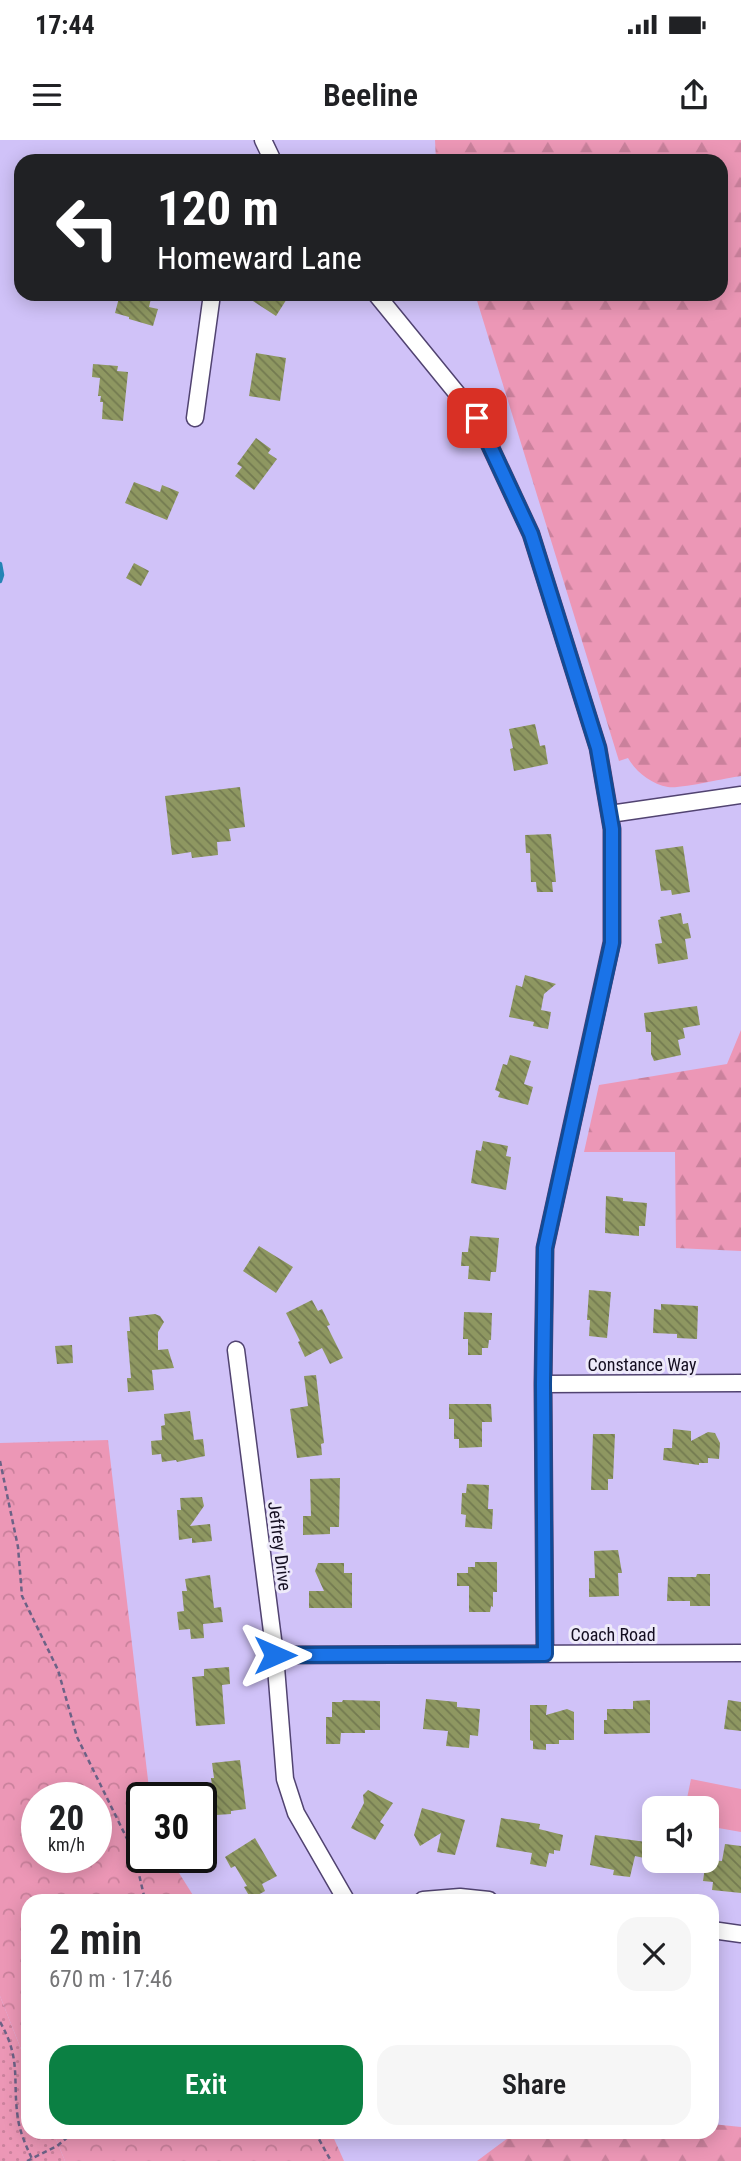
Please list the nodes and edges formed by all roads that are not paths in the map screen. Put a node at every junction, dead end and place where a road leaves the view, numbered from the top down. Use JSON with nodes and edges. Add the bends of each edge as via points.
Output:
{"nodes":[{"id":1,"x":211,"y":301,"type":"edge"},
{"id":2,"x":382,"y":301,"type":"edge"},
{"id":3,"x":195,"y":418,"type":"dead end"},
{"id":4,"x":741,"y":795,"type":"edge"},
{"id":5,"x":610,"y":814,"type":"junction"},
{"id":6,"x":236,"y":1350,"type":"dead end"},
{"id":7,"x":543,"y":1384,"type":"junction"},
{"id":8,"x":741,"y":1384,"type":"edge"},
{"id":9,"x":741,"y":1653,"type":"edge"},
{"id":10,"x":545,"y":1654,"type":"junction"},
{"id":11,"x":275,"y":1655,"type":"junction"},
{"id":12,"x":343,"y":1894,"type":"edge"},
{"id":13,"x":719,"y":1931,"type":"edge"},
{"id":14,"x":741,"y":1934,"type":"edge"}],
"edges":[{"from":1,"to":3,"type":"street"},
{"from":2,"to":5,"type":"street","via":[[477,418],[531,534],[598,748]]},
{"from":4,"to":5,"type":"street"},
{"from":5,"to":7,"type":"street","via":[[612,943],[545,1248]]},
{"from":6,"to":11,"type":"street","name":"Jeffrey Drive"},
{"from":7,"to":8,"type":"street","name":"Constance Way"},
{"from":7,"to":10,"type":"street"},
{"from":9,"to":10,"type":"street","name":"Coach Road"},
{"from":10,"to":11,"type":"street","name":"Coach Road"},
{"from":11,"to":12,"type":"street","name":"Jeffrey Drive","via":[[285,1779],[296,1813]]},
{"from":13,"to":14,"type":"street"}]}
